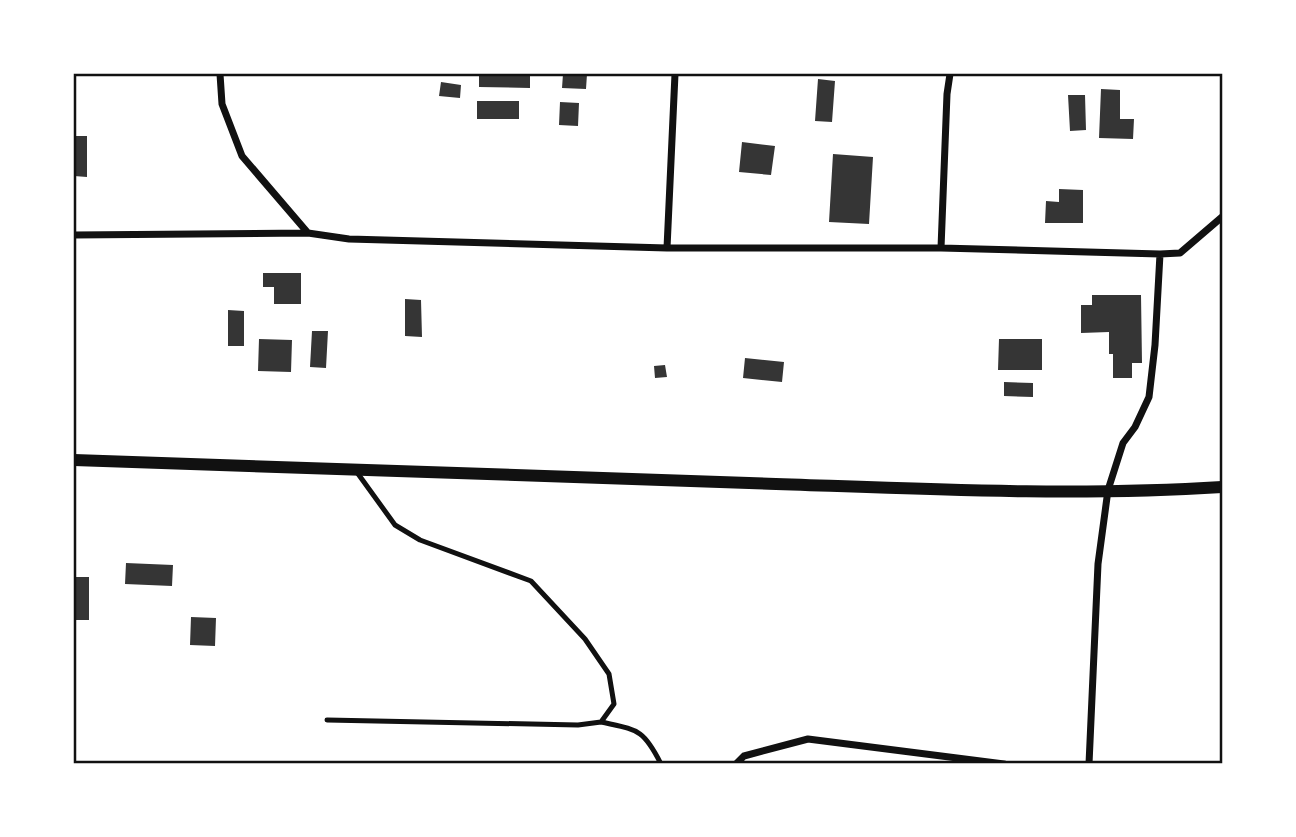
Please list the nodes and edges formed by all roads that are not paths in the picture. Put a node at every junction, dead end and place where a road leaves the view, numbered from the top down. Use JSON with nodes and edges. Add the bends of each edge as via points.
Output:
{"nodes":[{"id":1,"x":220,"y":74,"type":"edge"},
{"id":2,"x":675,"y":74,"type":"edge"},
{"id":3,"x":950,"y":74,"type":"edge"},
{"id":4,"x":1223,"y":216,"type":"edge"},
{"id":5,"x":308,"y":233,"type":"junction"},
{"id":6,"x":74,"y":235,"type":"edge"},
{"id":7,"x":667,"y":248,"type":"junction"},
{"id":8,"x":941,"y":248,"type":"junction"},
{"id":9,"x":1160,"y":254,"type":"junction"},
{"id":10,"x":74,"y":460,"type":"edge"},
{"id":11,"x":356,"y":471,"type":"junction"},
{"id":12,"x":1223,"y":487,"type":"edge"},
{"id":13,"x":1108,"y":490,"type":"junction"},
{"id":14,"x":327,"y":720,"type":"dead end"},
{"id":15,"x":601,"y":722,"type":"junction"},
{"id":16,"x":952,"y":760,"type":"edge"},
{"id":17,"x":661,"y":764,"type":"edge"},
{"id":18,"x":736,"y":764,"type":"edge"},
{"id":19,"x":1004,"y":764,"type":"edge"},
{"id":20,"x":1088,"y":764,"type":"edge"}],
"edges":[{"from":1,"to":5,"type":"street","via":[[222,104],[242,156]]},
{"from":2,"to":7,"type":"street"},
{"from":3,"to":8,"type":"street"},
{"from":4,"to":9,"type":"street","via":[[1180,253]]},
{"from":5,"to":6,"type":"street"},
{"from":5,"to":7,"type":"street","via":[[349,239]]},
{"from":7,"to":8,"type":"street"},
{"from":8,"to":9,"type":"street"},
{"from":9,"to":13,"type":"street","via":[[1149,397],[1123,443]]},
{"from":10,"to":11,"type":"street"},
{"from":11,"to":13,"type":"street"},
{"from":11,"to":15,"type":"lane","via":[[395,525],[420,540],[531,581],[585,639],[608,674],[614,704]]},
{"from":12,"to":13,"type":"street"},
{"from":13,"to":20,"type":"street","via":[[1098,564]]},
{"from":14,"to":15,"type":"lane"},
{"from":15,"to":17,"type":"lane","via":[[638,730]]},
{"from":16,"to":18,"type":"street","via":[[808,739],[744,756]]},
{"from":16,"to":19,"type":"street"}]}
